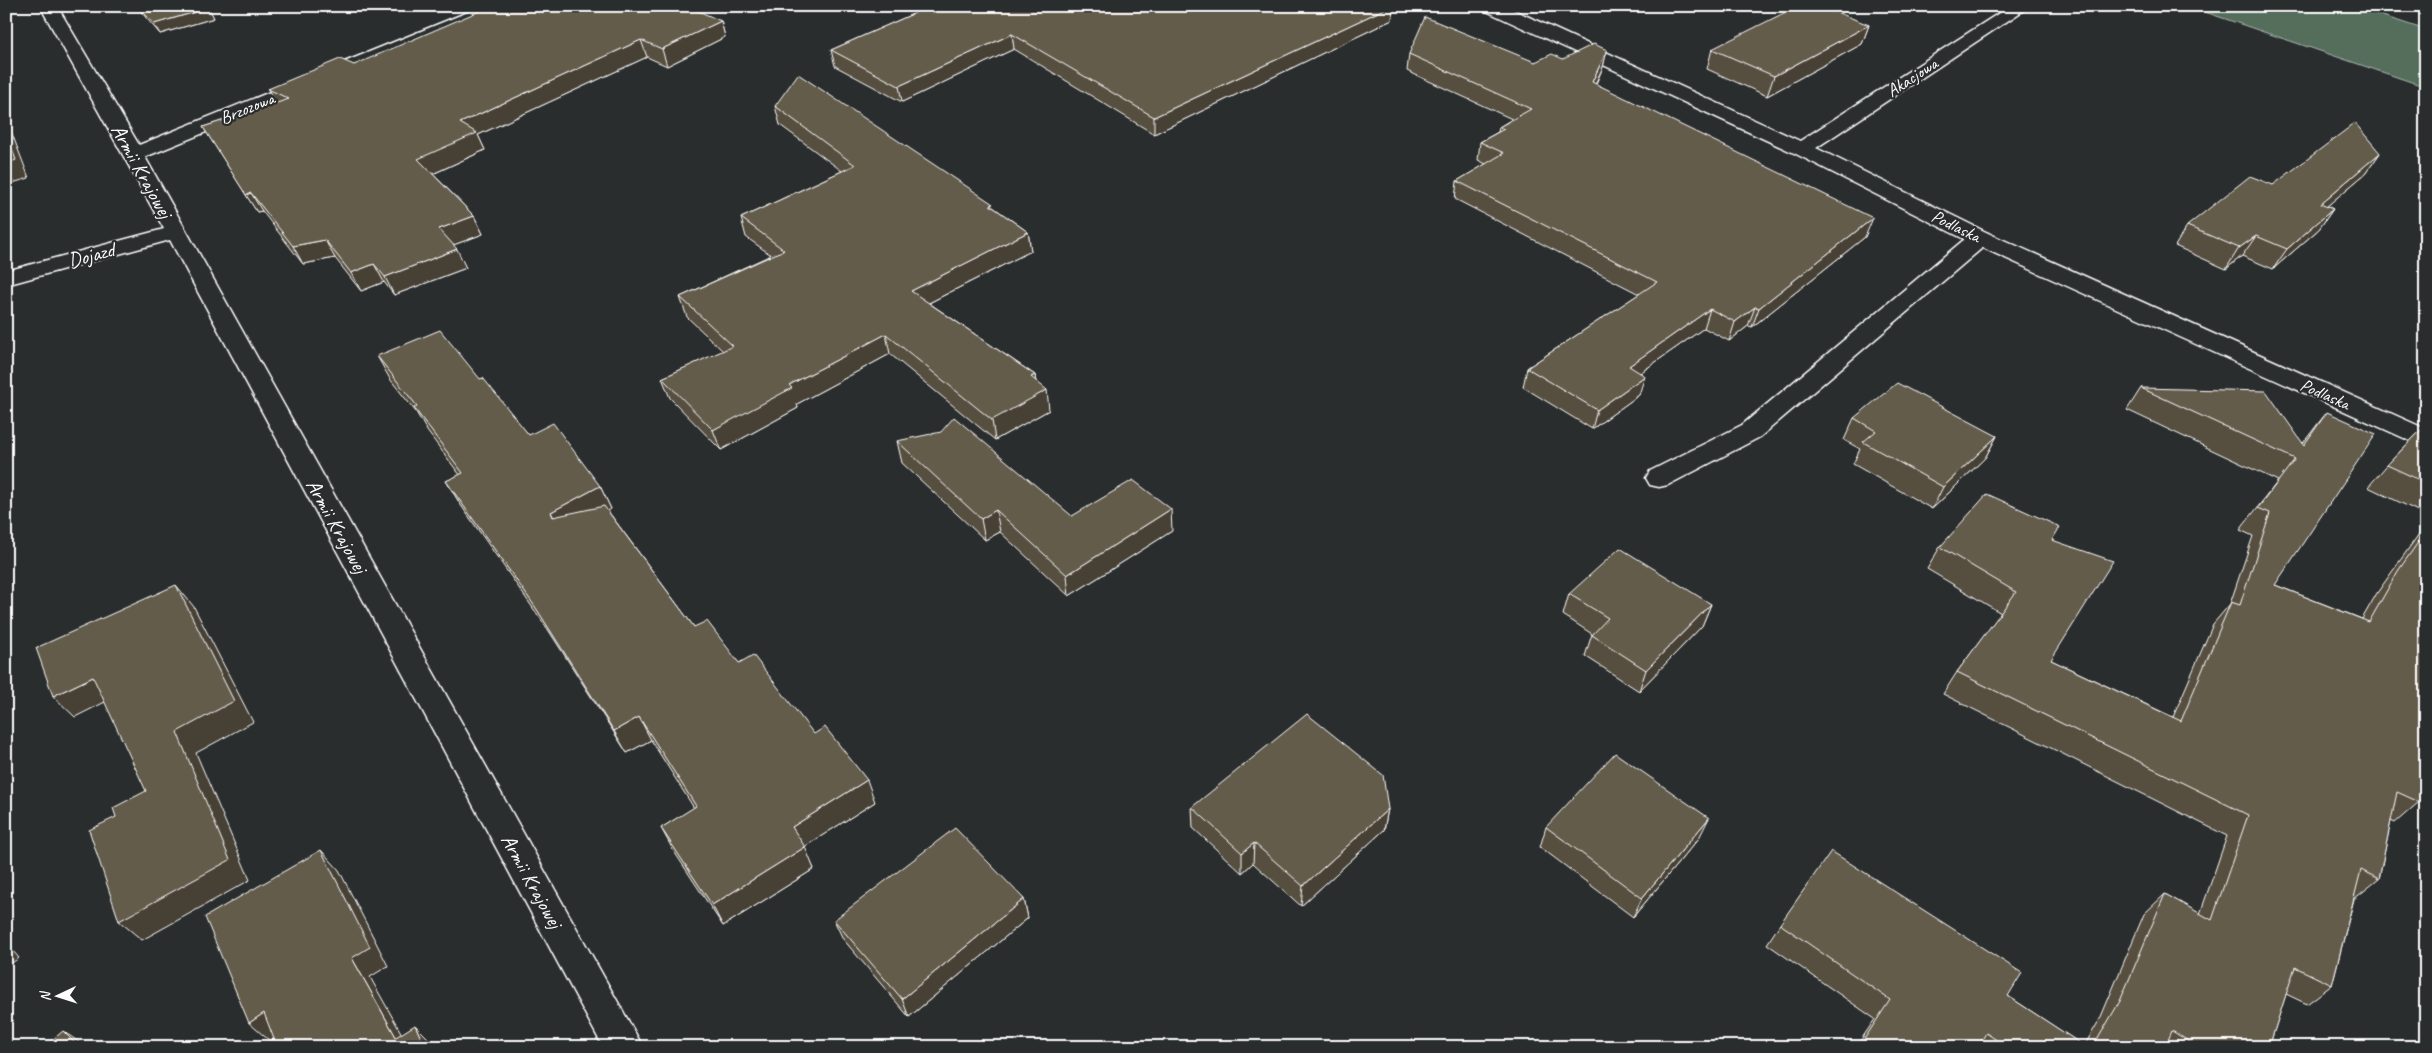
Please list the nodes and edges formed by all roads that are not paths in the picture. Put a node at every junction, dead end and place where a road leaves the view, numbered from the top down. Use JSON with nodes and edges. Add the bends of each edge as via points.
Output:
{"nodes":[{"id":1,"x":48,"y":6,"type":"edge"},
{"id":2,"x":498,"y":6,"type":"edge"},
{"id":3,"x":1490,"y":6,"type":"edge"},
{"id":4,"x":2022,"y":6,"type":"edge"},
{"id":5,"x":1801,"y":149,"type":"junction"},
{"id":6,"x":134,"y":154,"type":"junction"},
{"id":7,"x":176,"y":232,"type":"junction"},
{"id":8,"x":1980,"y":238,"type":"junction"},
{"id":9,"x":6,"y":278,"type":"edge"},
{"id":10,"x":2426,"y":439,"type":"edge"},
{"id":11,"x":1659,"y":478,"type":"dead end"},
{"id":12,"x":624,"y":1047,"type":"edge"}],
"edges":[{"from":1,"to":6,"type":"street","name":"Armii Krajowej"},
{"from":2,"to":6,"type":"street","name":"Brzozowa"},
{"from":3,"to":5,"type":"street","name":"Podlaska"},
{"from":4,"to":5,"type":"street","name":"Akacjowa"},
{"from":5,"to":8,"type":"street","name":"Podlaska"},
{"from":6,"to":7,"type":"street","name":"Armii Krajowej"},
{"from":7,"to":9,"type":"street","name":"Dojazd"},
{"from":7,"to":12,"type":"street","name":"Armii Krajowej"},
{"from":8,"to":10,"type":"street","name":"Podlaska"},
{"from":8,"to":11,"type":"street","via":[[1751,431]]}]}
